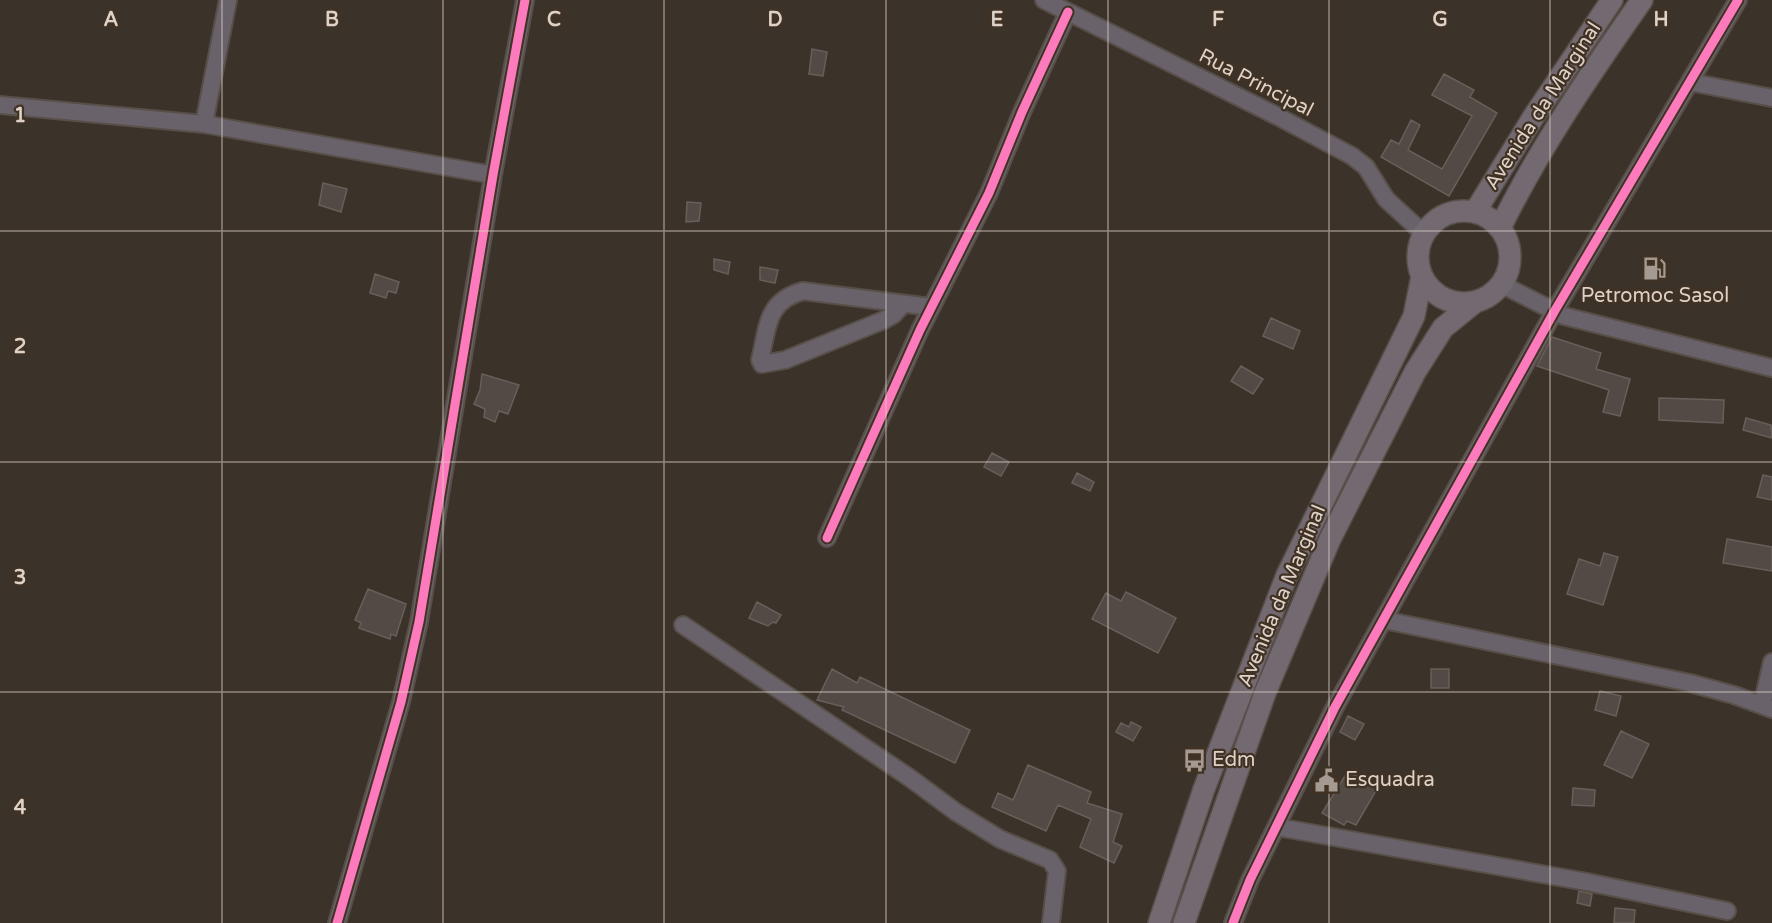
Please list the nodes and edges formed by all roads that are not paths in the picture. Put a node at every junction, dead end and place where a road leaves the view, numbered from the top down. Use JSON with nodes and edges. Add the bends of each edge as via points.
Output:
{"nodes":[{"id":1,"x":228,"y":0,"type":"edge"},
{"id":2,"x":525,"y":0,"type":"edge"},
{"id":3,"x":1044,"y":0,"type":"edge"},
{"id":4,"x":1612,"y":0,"type":"edge"},
{"id":5,"x":1642,"y":0,"type":"edge"},
{"id":6,"x":1738,"y":0,"type":"edge"},
{"id":7,"x":1068,"y":12,"type":"junction"},
{"id":8,"x":1690,"y":82,"type":"junction"},
{"id":9,"x":1772,"y":98,"type":"edge"},
{"id":10,"x":0,"y":105,"type":"edge"},
{"id":11,"x":204,"y":124,"type":"junction"},
{"id":12,"x":493,"y":175,"type":"junction"},
{"id":13,"x":1475,"y":212,"type":"junction"},
{"id":14,"x":1500,"y":228,"type":"junction"},
{"id":15,"x":1424,"y":234,"type":"junction"},
{"id":16,"x":1422,"y":276,"type":"junction"},
{"id":17,"x":1501,"y":284,"type":"junction"},
{"id":18,"x":1475,"y":302,"type":"junction"},
{"id":19,"x":903,"y":304,"type":"junction"},
{"id":20,"x":931,"y":307,"type":"junction"},
{"id":21,"x":1554,"y":312,"type":"junction"},
{"id":22,"x":1772,"y":368,"type":"edge"},
{"id":23,"x":827,"y":538,"type":"dead end"},
{"id":24,"x":1384,"y":620,"type":"junction"},
{"id":25,"x":683,"y":625,"type":"dead end"},
{"id":26,"x":1772,"y":662,"type":"edge"},
{"id":27,"x":1767,"y":707,"type":"edge"},
{"id":28,"x":1277,"y":827,"type":"junction"},
{"id":29,"x":1727,"y":911,"type":"dead end"},
{"id":30,"x":337,"y":923,"type":"edge"},
{"id":31,"x":1051,"y":923,"type":"edge"},
{"id":32,"x":1159,"y":923,"type":"edge"},
{"id":33,"x":1184,"y":923,"type":"edge"},
{"id":34,"x":1233,"y":923,"type":"edge"}],
"edges":[{"from":1,"to":11,"type":"street"},
{"from":2,"to":12,"type":"street"},
{"from":3,"to":7,"type":"street","name":"Rua Principal"},
{"from":4,"to":13,"type":"main road","name":"Avenida da Marginal"},
{"from":5,"to":14,"type":"main road","name":"Avenida da Marginal","via":[[1565,110]]},
{"from":6,"to":8,"type":"street"},
{"from":7,"to":15,"type":"street","name":"Rua Principal","via":[[1352,156],[1366,167],[1386,199]]},
{"from":7,"to":20,"type":"street","via":[[989,193]]},
{"from":8,"to":9,"type":"street"},
{"from":8,"to":21,"type":"street"},
{"from":10,"to":11,"type":"street"},
{"from":11,"to":12,"type":"street"},
{"from":12,"to":30,"type":"street","via":[[419,622],[401,702]]},
{"from":13,"to":14,"type":"main road"},
{"from":13,"to":15,"type":"main road","via":[[1440,217]]},
{"from":14,"to":17,"type":"main road","via":[[1510,256]]},
{"from":15,"to":16,"type":"main road","via":[[1418,262]]},
{"from":16,"to":18,"type":"main road","via":[[1444,298],[1459,303]]},
{"from":16,"to":32,"type":"main road","name":"Avenida da Marginal","via":[[1414,316],[1287,575],[1203,789]]},
{"from":17,"to":18,"type":"main road"},
{"from":17,"to":21,"type":"street"},
{"from":18,"to":33,"type":"main road","name":"Avenida da Marginal","via":[[1443,328],[1415,372],[1330,539],[1261,704]]},
{"from":19,"to":19,"type":"street","via":[[803,291],[792,294],[774,308],[760,360],[762,364],[785,360],[884,320]]},
{"from":19,"to":20,"type":"street"},
{"from":20,"to":23,"type":"street"},
{"from":21,"to":22,"type":"street"},
{"from":21,"to":24,"type":"street"},
{"from":24,"to":27,"type":"street","via":[[1690,683]]},
{"from":24,"to":28,"type":"street","via":[[1335,707]]},
{"from":25,"to":31,"type":"street","via":[[956,812],[1000,839],[1050,860],[1057,871]]},
{"from":26,"to":27,"type":"street"},
{"from":28,"to":29,"type":"street"},
{"from":28,"to":34,"type":"street"}]}
